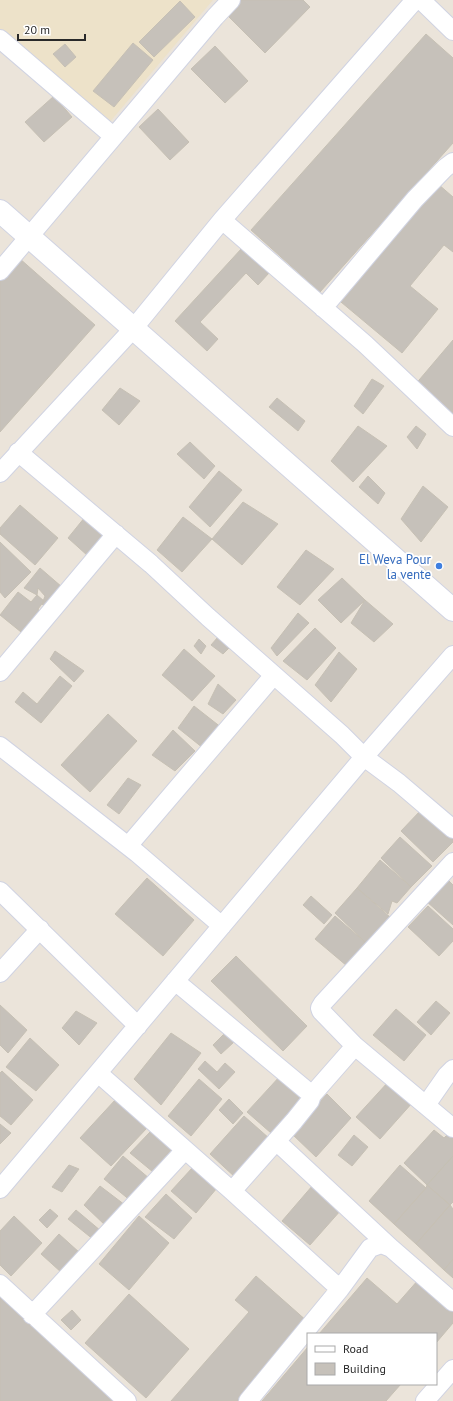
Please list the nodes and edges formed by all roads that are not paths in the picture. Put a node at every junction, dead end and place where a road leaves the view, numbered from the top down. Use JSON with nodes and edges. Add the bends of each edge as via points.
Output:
{"nodes":[{"id":1,"x":231,"y":0,"type":"edge"},
{"id":2,"x":415,"y":0,"type":"edge"},
{"id":3,"x":422,"y":0,"type":"edge"},
{"id":4,"x":453,"y":31,"type":"edge"},
{"id":5,"x":0,"y":39,"type":"edge"},
{"id":6,"x":113,"y":136,"type":"junction"},
{"id":7,"x":453,"y":162,"type":"edge"},
{"id":8,"x":0,"y":211,"type":"edge"},
{"id":9,"x":222,"y":220,"type":"junction"},
{"id":10,"x":30,"y":237,"type":"junction"},
{"id":11,"x":0,"y":271,"type":"edge"},
{"id":12,"x":323,"y":308,"type":"junction"},
{"id":13,"x":133,"y":329,"type":"junction"},
{"id":14,"x":453,"y":427,"type":"edge"},
{"id":15,"x":18,"y":452,"type":"junction"},
{"id":16,"x":0,"y":473,"type":"edge"},
{"id":17,"x":116,"y":534,"type":"junction"},
{"id":18,"x":453,"y":610,"type":"edge"},
{"id":19,"x":453,"y":655,"type":"edge"},
{"id":20,"x":0,"y":672,"type":"edge"},
{"id":21,"x":274,"y":675,"type":"junction"},
{"id":22,"x":2,"y":753,"type":"edge"},
{"id":23,"x":364,"y":757,"type":"junction"},
{"id":24,"x":453,"y":829,"type":"edge"},
{"id":25,"x":128,"y":846,"type":"junction"},
{"id":26,"x":453,"y":862,"type":"edge"},
{"id":27,"x":0,"y":891,"type":"edge"},
{"id":28,"x":222,"y":926,"type":"junction"},
{"id":29,"x":40,"y":929,"type":"junction"},
{"id":30,"x":0,"y":973,"type":"edge"},
{"id":31,"x":175,"y":981,"type":"junction"},
{"id":32,"x":138,"y":1026,"type":"junction"},
{"id":33,"x":355,"y":1046,"type":"junction"},
{"id":34,"x":453,"y":1070,"type":"edge"},
{"id":35,"x":98,"y":1073,"type":"junction"},
{"id":36,"x":312,"y":1095,"type":"junction"},
{"id":37,"x":426,"y":1105,"type":"junction"},
{"id":38,"x":453,"y":1128,"type":"edge"},
{"id":39,"x":276,"y":1141,"type":"junction"},
{"id":40,"x":185,"y":1150,"type":"junction"},
{"id":41,"x":0,"y":1189,"type":"edge"},
{"id":42,"x":232,"y":1191,"type":"junction"},
{"id":43,"x":391,"y":1248,"type":"junction"},
{"id":44,"x":0,"y":1284,"type":"edge"},
{"id":45,"x":340,"y":1289,"type":"junction"},
{"id":46,"x":453,"y":1302,"type":"edge"},
{"id":47,"x":32,"y":1315,"type":"junction"},
{"id":48,"x":451,"y":1377,"type":"edge"},
{"id":49,"x":127,"y":1401,"type":"edge"},
{"id":50,"x":248,"y":1401,"type":"edge"},
{"id":51,"x":425,"y":1401,"type":"edge"}],
"edges":[{"from":1,"to":6,"type":"street"},
{"from":2,"to":9,"type":"street"},
{"from":3,"to":4,"type":"street"},
{"from":5,"to":6,"type":"street"},
{"from":6,"to":10,"type":"street"},
{"from":7,"to":12,"type":"street","via":[[415,199]]},
{"from":8,"to":10,"type":"main road"},
{"from":9,"to":12,"type":"street"},
{"from":9,"to":13,"type":"street"},
{"from":10,"to":11,"type":"street"},
{"from":10,"to":13,"type":"main road"},
{"from":12,"to":14,"type":"street"},
{"from":13,"to":15,"type":"street"},
{"from":13,"to":18,"type":"main road"},
{"from":15,"to":16,"type":"street"},
{"from":15,"to":17,"type":"street"},
{"from":17,"to":20,"type":"street"},
{"from":17,"to":21,"type":"street"},
{"from":19,"to":23,"type":"street"},
{"from":21,"to":23,"type":"street"},
{"from":21,"to":25,"type":"street"},
{"from":22,"to":25,"type":"street"},
{"from":23,"to":24,"type":"street","via":[[399,782]]},
{"from":23,"to":28,"type":"street"},
{"from":25,"to":28,"type":"street"},
{"from":26,"to":33,"type":"street","via":[[321,1005],[321,1011]]},
{"from":27,"to":29,"type":"street"},
{"from":28,"to":31,"type":"street"},
{"from":29,"to":30,"type":"street"},
{"from":29,"to":32,"type":"street"},
{"from":31,"to":32,"type":"street"},
{"from":31,"to":36,"type":"street"},
{"from":32,"to":35,"type":"street"},
{"from":33,"to":36,"type":"street"},
{"from":33,"to":37,"type":"street"},
{"from":34,"to":37,"type":"street"},
{"from":35,"to":40,"type":"street"},
{"from":35,"to":41,"type":"street"},
{"from":36,"to":39,"type":"street","via":[[310,1101]]},
{"from":37,"to":38,"type":"street"},
{"from":39,"to":42,"type":"street"},
{"from":39,"to":43,"type":"street"},
{"from":40,"to":42,"type":"street"},
{"from":40,"to":47,"type":"street"},
{"from":42,"to":45,"type":"street"},
{"from":43,"to":45,"type":"street","via":[[381,1244],[370,1248]]},
{"from":43,"to":46,"type":"street"},
{"from":44,"to":47,"type":"street"},
{"from":45,"to":50,"type":"street"},
{"from":47,"to":49,"type":"street"},
{"from":48,"to":51,"type":"street"}]}
